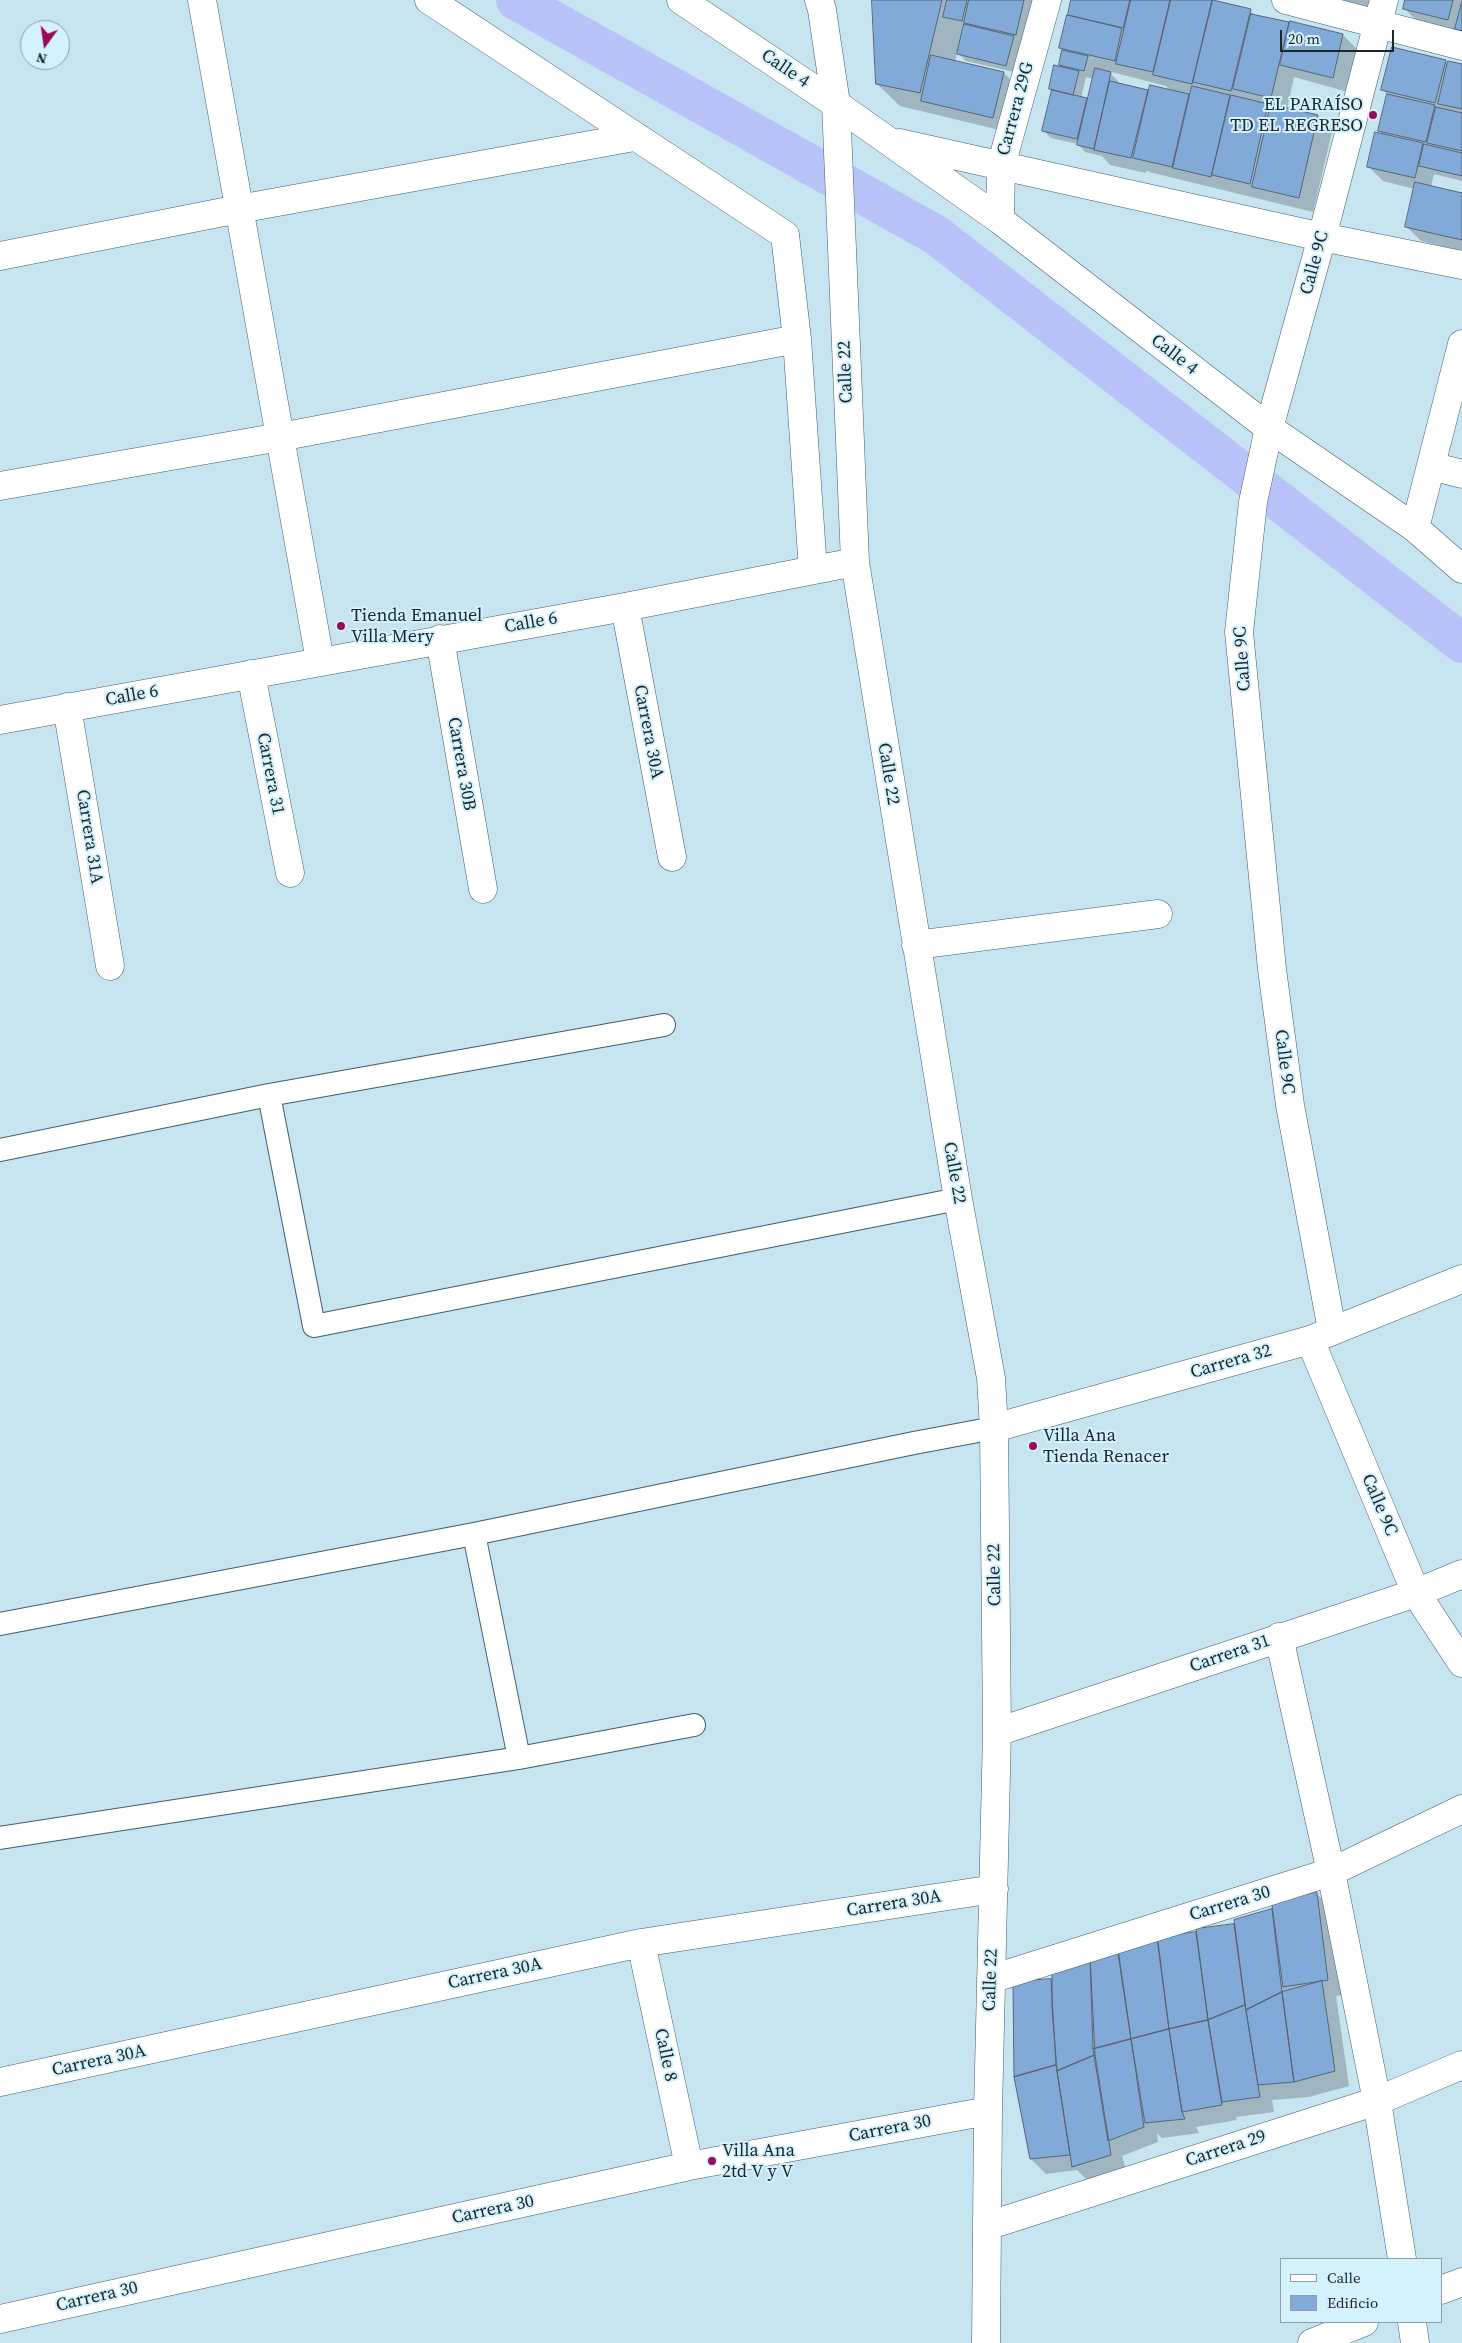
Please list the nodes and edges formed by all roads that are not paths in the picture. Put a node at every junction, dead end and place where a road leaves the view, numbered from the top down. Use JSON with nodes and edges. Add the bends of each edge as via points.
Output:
{"nodes":[{"id":1,"x":202,"y":0,"type":"edge"},
{"id":2,"x":429,"y":0,"type":"edge"},
{"id":3,"x":681,"y":0,"type":"edge"},
{"id":4,"x":1046,"y":0,"type":"edge"},
{"id":5,"x":1286,"y":0,"type":"edge"},
{"id":6,"x":822,"y":3,"type":"edge"},
{"id":7,"x":1381,"y":12,"type":"edge"},
{"id":8,"x":1462,"y":46,"type":"edge"},
{"id":9,"x":836,"y":104,"type":"junction"},
{"id":10,"x":634,"y":137,"type":"junction"},
{"id":11,"x":886,"y":140,"type":"junction"},
{"id":12,"x":1001,"y":166,"type":"junction"},
{"id":13,"x":239,"y":209,"type":"junction"},
{"id":14,"x":1000,"y":220,"type":"junction"},
{"id":15,"x":1322,"y":237,"type":"junction"},
{"id":16,"x":0,"y":256,"type":"edge"},
{"id":17,"x":1462,"y":265,"type":"edge"},
{"id":18,"x":797,"y":339,"type":"junction"},
{"id":19,"x":1462,"y":344,"type":"edge"},
{"id":20,"x":280,"y":437,"type":"junction"},
{"id":21,"x":1267,"y":441,"type":"junction"},
{"id":22,"x":1431,"y":466,"type":"junction"},
{"id":23,"x":1462,"y":474,"type":"edge"},
{"id":24,"x":0,"y":486,"type":"edge"},
{"id":25,"x":1415,"y":528,"type":"junction"},
{"id":26,"x":855,"y":562,"type":"junction"},
{"id":27,"x":1462,"y":569,"type":"edge"},
{"id":28,"x":813,"y":570,"type":"junction"},
{"id":29,"x":625,"y":607,"type":"junction"},
{"id":30,"x":440,"y":639,"type":"junction"},
{"id":31,"x":320,"y":661,"type":"junction"},
{"id":32,"x":251,"y":674,"type":"junction"},
{"id":33,"x":67,"y":708,"type":"junction"},
{"id":34,"x":0,"y":720,"type":"edge"},
{"id":35,"x":672,"y":857,"type":"dead end"},
{"id":36,"x":290,"y":873,"type":"dead end"},
{"id":37,"x":483,"y":889,"type":"dead end"},
{"id":38,"x":1158,"y":914,"type":"dead end"},
{"id":39,"x":916,"y":945,"type":"junction"},
{"id":40,"x":110,"y":966,"type":"dead end"},
{"id":41,"x":664,"y":1025,"type":"dead end"},
{"id":42,"x":269,"y":1095,"type":"junction"},
{"id":43,"x":0,"y":1150,"type":"edge"},
{"id":44,"x":958,"y":1199,"type":"junction"},
{"id":45,"x":1462,"y":1279,"type":"edge"},
{"id":46,"x":1321,"y":1335,"type":"junction"},
{"id":47,"x":994,"y":1428,"type":"junction"},
{"id":48,"x":474,"y":1534,"type":"junction"},
{"id":49,"x":1462,"y":1574,"type":"edge"},
{"id":50,"x":1416,"y":1593,"type":"junction"},
{"id":51,"x":0,"y":1624,"type":"edge"},
{"id":52,"x":1280,"y":1637,"type":"junction"},
{"id":53,"x":1462,"y":1663,"type":"edge"},
{"id":54,"x":694,"y":1725,"type":"dead end"},
{"id":55,"x":998,"y":1732,"type":"junction"},
{"id":56,"x":519,"y":1758,"type":"junction"},
{"id":57,"x":1462,"y":1809,"type":"edge"},
{"id":58,"x":0,"y":1838,"type":"edge"},
{"id":59,"x":1331,"y":1872,"type":"junction"},
{"id":60,"x":994,"y":1888,"type":"junction"},
{"id":61,"x":640,"y":1943,"type":"junction"},
{"id":62,"x":991,"y":1979,"type":"junction"},
{"id":63,"x":1462,"y":2065,"type":"edge"},
{"id":64,"x":0,"y":2082,"type":"edge"},
{"id":65,"x":1377,"y":2101,"type":"junction"},
{"id":66,"x":988,"y":2111,"type":"junction"},
{"id":67,"x":689,"y":2166,"type":"junction"},
{"id":68,"x":987,"y":2226,"type":"junction"},
{"id":69,"x":1402,"y":2258,"type":"edge"},
{"id":70,"x":1462,"y":2282,"type":"edge"},
{"id":71,"x":1442,"y":2290,"type":"edge"},
{"id":72,"x":0,"y":2319,"type":"edge"},
{"id":73,"x":1362,"y":2323,"type":"edge"},
{"id":74,"x":1412,"y":2323,"type":"edge"},
{"id":75,"x":986,"y":2343,"type":"edge"},
{"id":76,"x":1312,"y":2343,"type":"edge"},
{"id":77,"x":1415,"y":2343,"type":"edge"}],
"edges":[{"from":1,"to":13,"type":"street"},
{"from":2,"to":10,"type":"street"},
{"from":3,"to":9,"type":"street","name":"Calle 4"},
{"from":4,"to":12,"type":"street","name":"Carrera 29G"},
{"from":5,"to":7,"type":"street"},
{"from":6,"to":9,"type":"street","name":"Calle 22"},
{"from":7,"to":8,"type":"street"},
{"from":7,"to":15,"type":"street","name":"Calle 9C"},
{"from":9,"to":11,"type":"street","name":"Calle 4"},
{"from":9,"to":26,"type":"street","name":"Calle 22"},
{"from":10,"to":13,"type":"street"},
{"from":10,"to":18,"type":"street","via":[[785,235]]},
{"from":11,"to":12,"type":"street","name":"Calle 4"},
{"from":11,"to":14,"type":"street","name":"Calle 4"},
{"from":12,"to":14,"type":"street","name":"Carrera 29G"},
{"from":12,"to":15,"type":"street","name":"Calle 4"},
{"from":13,"to":16,"type":"street"},
{"from":13,"to":20,"type":"street"},
{"from":14,"to":21,"type":"street","name":"Calle 4"},
{"from":15,"to":17,"type":"street","name":"Calle 4"},
{"from":15,"to":21,"type":"street","name":"Calle 9C"},
{"from":18,"to":20,"type":"street"},
{"from":18,"to":28,"type":"street"},
{"from":19,"to":22,"type":"street"},
{"from":20,"to":24,"type":"street"},
{"from":20,"to":31,"type":"street"},
{"from":21,"to":25,"type":"street","name":"Calle 4"},
{"from":21,"to":46,"type":"street","name":"Calle 9C","via":[[1253,502],[1239,632],[1272,969]]},
{"from":22,"to":23,"type":"street"},
{"from":22,"to":25,"type":"street"},
{"from":25,"to":27,"type":"street","name":"Calle 4"},
{"from":26,"to":28,"type":"street","name":"Calle 6"},
{"from":26,"to":39,"type":"street","name":"Calle 22"},
{"from":28,"to":29,"type":"street","name":"Calle 6"},
{"from":29,"to":30,"type":"street","name":"Calle 6"},
{"from":29,"to":35,"type":"street","name":"Carrera 30A"},
{"from":30,"to":31,"type":"street","name":"Calle 6"},
{"from":30,"to":37,"type":"street","name":"Carrera 30B"},
{"from":31,"to":32,"type":"street","name":"Calle 6"},
{"from":32,"to":33,"type":"street","name":"Calle 6"},
{"from":32,"to":36,"type":"street","name":"Carrera 31"},
{"from":33,"to":34,"type":"street","name":"Calle 6"},
{"from":33,"to":40,"type":"street","name":"Carrera 31A"},
{"from":38,"to":39,"type":"street"},
{"from":39,"to":44,"type":"street","name":"Calle 22"},
{"from":41,"to":42,"type":"lane"},
{"from":42,"to":43,"type":"lane"},
{"from":42,"to":44,"type":"lane","via":[[314,1326]]},
{"from":44,"to":47,"type":"street","name":"Calle 22","via":[[991,1378]]},
{"from":45,"to":46,"type":"street","name":"Carrera 32"},
{"from":46,"to":47,"type":"street","name":"Carrera 32"},
{"from":46,"to":50,"type":"street","name":"Calle 9C"},
{"from":47,"to":48,"type":"lane"},
{"from":47,"to":55,"type":"street","name":"Calle 22"},
{"from":48,"to":51,"type":"lane"},
{"from":48,"to":56,"type":"lane"},
{"from":49,"to":50,"type":"street","name":"Carrera 31"},
{"from":50,"to":52,"type":"street","name":"Carrera 31"},
{"from":50,"to":53,"type":"street","name":"Calle 9C"},
{"from":52,"to":55,"type":"street","name":"Carrera 31"},
{"from":52,"to":59,"type":"street"},
{"from":54,"to":56,"type":"lane"},
{"from":55,"to":60,"type":"street","name":"Calle 22"},
{"from":56,"to":58,"type":"lane"},
{"from":57,"to":59,"type":"street","name":"Carrera 30"},
{"from":59,"to":62,"type":"street","name":"Carrera 30"},
{"from":59,"to":65,"type":"street"},
{"from":60,"to":61,"type":"street","name":"Carrera 30A"},
{"from":60,"to":62,"type":"street","name":"Calle 22"},
{"from":61,"to":64,"type":"street","name":"Carrera 30A"},
{"from":61,"to":67,"type":"street","name":"Calle 8"},
{"from":62,"to":66,"type":"street","name":"Calle 22"},
{"from":63,"to":65,"type":"street","name":"Carrera 29"},
{"from":65,"to":68,"type":"street","name":"Carrera 29"},
{"from":65,"to":69,"type":"street"},
{"from":66,"to":67,"type":"street","name":"Carrera 30"},
{"from":66,"to":68,"type":"street","name":"Calle 22"},
{"from":67,"to":72,"type":"street","name":"Carrera 30"},
{"from":68,"to":75,"type":"street","name":"Calle 22"},
{"from":70,"to":71,"type":"street"},
{"from":73,"to":76,"type":"street"},
{"from":74,"to":77,"type":"street"}]}
